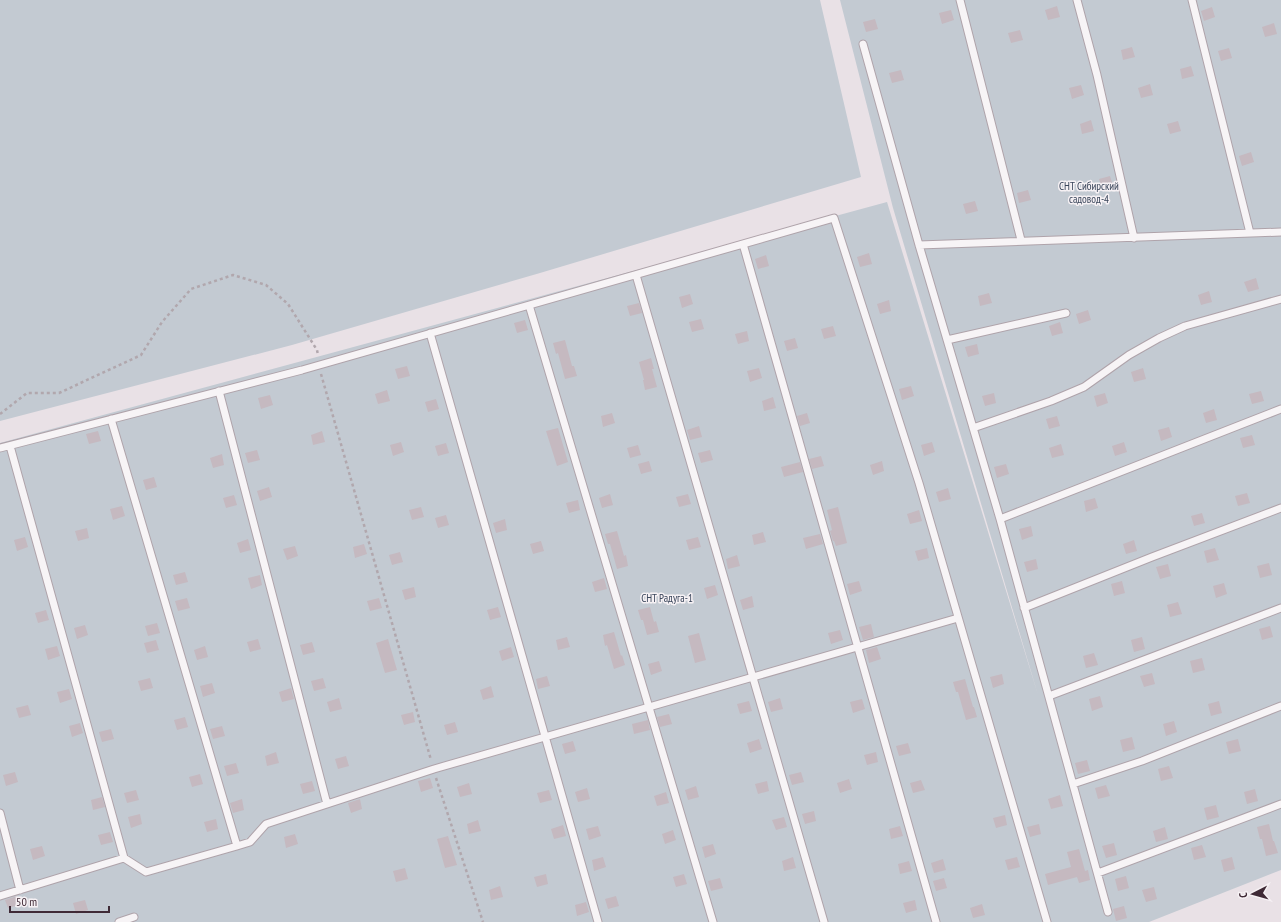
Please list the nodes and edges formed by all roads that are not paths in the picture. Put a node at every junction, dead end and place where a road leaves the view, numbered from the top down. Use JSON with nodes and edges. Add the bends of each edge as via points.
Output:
{"nodes":[{"id":1,"x":960,"y":0,"type":"edge"},
{"id":2,"x":1076,"y":0,"type":"edge"},
{"id":3,"x":1192,"y":0,"type":"edge"},
{"id":4,"x":863,"y":44,"type":"dead end"},
{"id":5,"x":1281,"y":232,"type":"edge"},
{"id":6,"x":1250,"y":233,"type":"junction"},
{"id":7,"x":1134,"y":238,"type":"junction"},
{"id":8,"x":1021,"y":240,"type":"junction"},
{"id":9,"x":742,"y":244,"type":"junction"},
{"id":10,"x":919,"y":244,"type":"junction"},
{"id":11,"x":636,"y":275,"type":"junction"},
{"id":12,"x":1281,"y":299,"type":"edge"},
{"id":13,"x":529,"y":305,"type":"junction"},
{"id":14,"x":1066,"y":313,"type":"dead end"},
{"id":15,"x":430,"y":333,"type":"junction"},
{"id":16,"x":947,"y":340,"type":"junction"},
{"id":17,"x":219,"y":391,"type":"junction"},
{"id":18,"x":1281,"y":409,"type":"edge"},
{"id":19,"x":112,"y":419,"type":"junction"},
{"id":20,"x":973,"y":428,"type":"junction"},
{"id":21,"x":10,"y":446,"type":"junction"},
{"id":22,"x":0,"y":448,"type":"edge"},
{"id":23,"x":1281,"y":508,"type":"edge"},
{"id":24,"x":1000,"y":518,"type":"junction"},
{"id":25,"x":1024,"y":608,"type":"junction"},
{"id":26,"x":1281,"y":608,"type":"edge"},
{"id":27,"x":958,"y":618,"type":"junction"},
{"id":28,"x":858,"y":647,"type":"junction"},
{"id":29,"x":753,"y":678,"type":"junction"},
{"id":30,"x":1049,"y":696,"type":"junction"},
{"id":31,"x":1281,"y":706,"type":"edge"},
{"id":32,"x":649,"y":708,"type":"junction"},
{"id":33,"x":545,"y":737,"type":"junction"},
{"id":34,"x":1073,"y":784,"type":"junction"},
{"id":35,"x":327,"y":804,"type":"junction"},
{"id":36,"x":1281,"y":804,"type":"edge"},
{"id":37,"x":0,"y":813,"type":"edge"},
{"id":38,"x":237,"y":846,"type":"junction"},
{"id":39,"x":124,"y":858,"type":"junction"},
{"id":40,"x":1098,"y":873,"type":"junction"},
{"id":41,"x":20,"y":890,"type":"junction"},
{"id":42,"x":0,"y":896,"type":"edge"},
{"id":43,"x":1108,"y":912,"type":"dead end"},
{"id":44,"x":134,"y":917,"type":"dead end"},
{"id":45,"x":119,"y":922,"type":"edge"},
{"id":46,"x":598,"y":922,"type":"edge"},
{"id":47,"x":713,"y":922,"type":"edge"},
{"id":48,"x":824,"y":922,"type":"edge"},
{"id":49,"x":936,"y":922,"type":"edge"},
{"id":50,"x":1047,"y":922,"type":"edge"}],
"edges":[{"from":1,"to":8,"type":"lane"},
{"from":2,"to":7,"type":"lane","via":[[1097,75]]},
{"from":3,"to":6,"type":"lane"},
{"from":4,"to":10,"type":"lane"},
{"from":5,"to":6,"type":"lane"},
{"from":6,"to":7,"type":"lane"},
{"from":7,"to":8,"type":"lane"},
{"from":8,"to":10,"type":"lane"},
{"from":9,"to":11,"type":"lane"},
{"from":9,"to":27,"type":"lane","via":[[834,218],[919,483]]},
{"from":9,"to":28,"type":"lane"},
{"from":10,"to":16,"type":"lane"},
{"from":11,"to":13,"type":"lane"},
{"from":11,"to":29,"type":"lane"},
{"from":12,"to":20,"type":"lane","via":[[1185,326],[1129,355],[1084,387]]},
{"from":13,"to":15,"type":"lane"},
{"from":13,"to":32,"type":"lane"},
{"from":14,"to":16,"type":"lane"},
{"from":15,"to":17,"type":"lane"},
{"from":15,"to":33,"type":"lane"},
{"from":16,"to":20,"type":"lane"},
{"from":17,"to":19,"type":"lane"},
{"from":17,"to":35,"type":"lane"},
{"from":18,"to":24,"type":"lane"},
{"from":19,"to":21,"type":"lane"},
{"from":19,"to":38,"type":"lane"},
{"from":20,"to":24,"type":"lane"},
{"from":21,"to":22,"type":"lane"},
{"from":21,"to":39,"type":"lane"},
{"from":23,"to":25,"type":"lane"},
{"from":24,"to":25,"type":"lane"},
{"from":25,"to":30,"type":"lane"},
{"from":26,"to":30,"type":"lane"},
{"from":27,"to":28,"type":"lane"},
{"from":27,"to":50,"type":"lane"},
{"from":28,"to":29,"type":"lane"},
{"from":28,"to":49,"type":"lane"},
{"from":29,"to":32,"type":"lane"},
{"from":29,"to":48,"type":"lane"},
{"from":30,"to":34,"type":"lane"},
{"from":31,"to":34,"type":"lane","via":[[1142,761]]},
{"from":32,"to":33,"type":"lane"},
{"from":32,"to":47,"type":"lane"},
{"from":33,"to":35,"type":"lane","via":[[434,769]]},
{"from":33,"to":46,"type":"lane"},
{"from":34,"to":40,"type":"lane"},
{"from":35,"to":38,"type":"lane","via":[[266,824],[250,842]]},
{"from":36,"to":40,"type":"lane"},
{"from":37,"to":41,"type":"lane"},
{"from":38,"to":39,"type":"lane","via":[[146,872]]},
{"from":39,"to":41,"type":"lane"},
{"from":40,"to":43,"type":"lane"},
{"from":41,"to":42,"type":"lane"},
{"from":44,"to":45,"type":"lane"}]}
